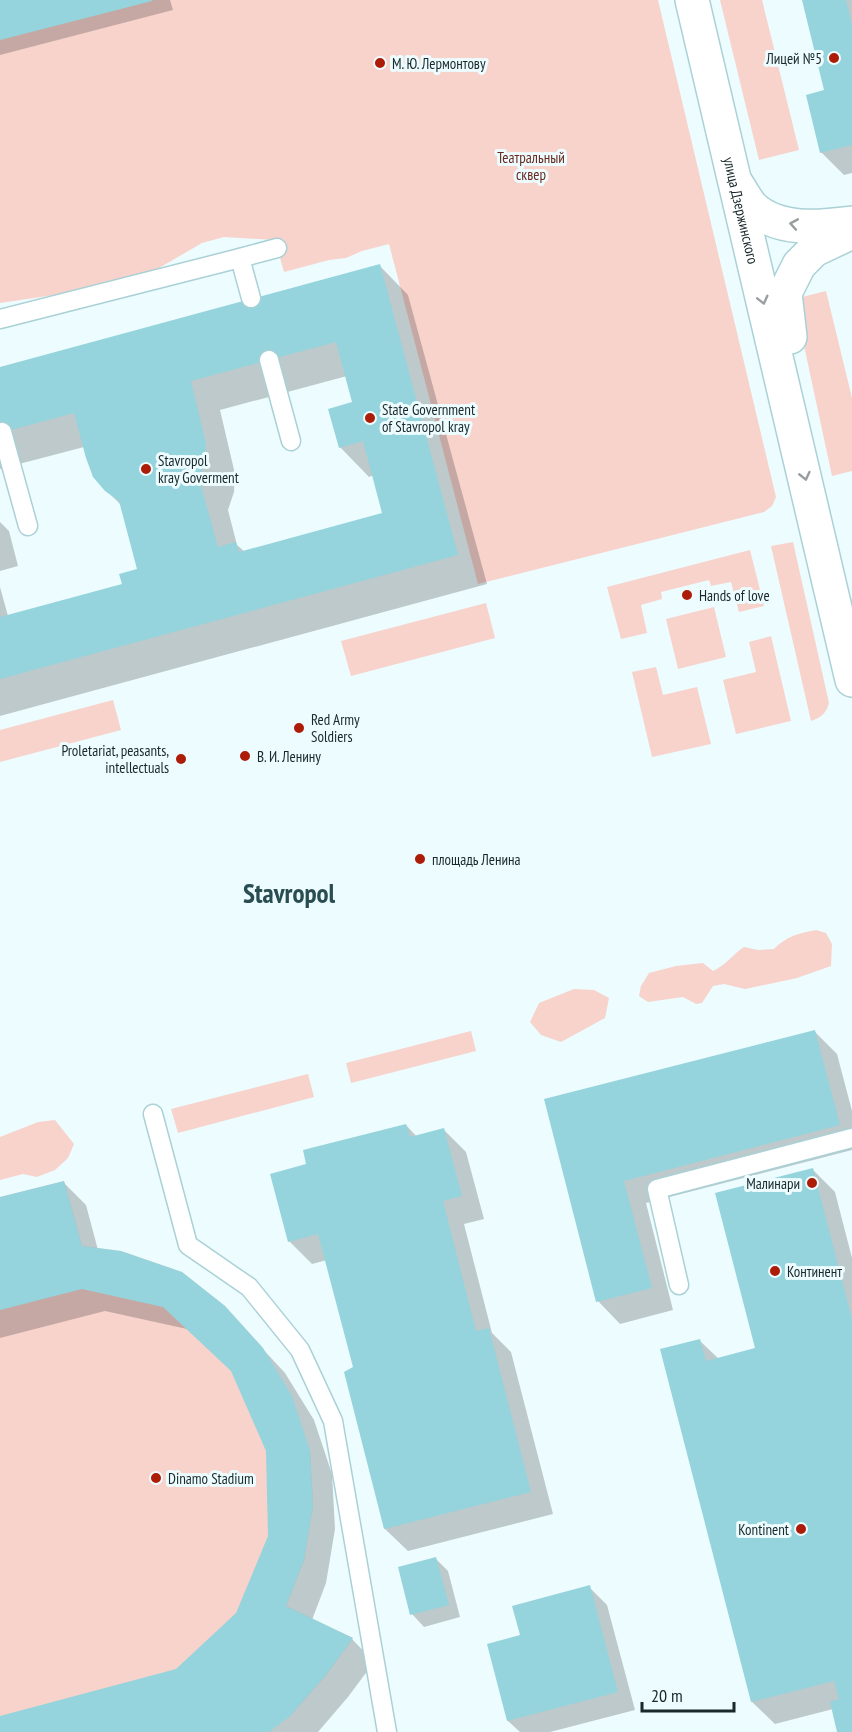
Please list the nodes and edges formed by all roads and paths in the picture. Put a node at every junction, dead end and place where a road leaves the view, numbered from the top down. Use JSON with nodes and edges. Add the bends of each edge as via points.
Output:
{"nodes":[{"id":1,"x":692,"y":0,"type":"edge"},
{"id":2,"x":735,"y":182,"type":"junction"},
{"id":3,"x":852,"y":223,"type":"edge"},
{"id":4,"x":852,"y":232,"type":"edge"},
{"id":5,"x":277,"y":248,"type":"dead end"},
{"id":6,"x":240,"y":258,"type":"junction"},
{"id":7,"x":251,"y":298,"type":"dead end"},
{"id":8,"x":1,"y":314,"type":"edge"},
{"id":9,"x":269,"y":360,"type":"dead end"},
{"id":10,"x":792,"y":419,"type":"junction"},
{"id":11,"x":2,"y":432,"type":"dead end"},
{"id":12,"x":291,"y":441,"type":"dead end"},
{"id":13,"x":28,"y":526,"type":"dead end"},
{"id":14,"x":852,"y":680,"type":"edge"},
{"id":15,"x":153,"y":1113,"type":"dead end"},
{"id":16,"x":852,"y":1138,"type":"edge"},
{"id":17,"x":679,"y":1285,"type":"dead end"},
{"id":18,"x":387,"y":1732,"type":"edge"}],
"edges":[{"from":1,"to":2,"type":"main road","name":"улица Дзержинского"},
{"from":3,"to":2,"type":"main road","one_way":true,"via":[[797,226],[772,219],[752,207]]},
{"from":2,"to":10,"type":"main road","name":"улица Дзержинского","one_way":true},
{"from":4,"to":10,"type":"main road","name":"улица Дзержинского","via":[[814,250],[799,266],[785,293]]},
{"from":5,"to":6,"type":"lane"},
{"from":6,"to":7,"type":"lane"},
{"from":6,"to":8,"type":"lane"},
{"from":9,"to":12,"type":"lane"},
{"from":10,"to":14,"type":"main road","name":"улица Дзержинского","one_way":true},
{"from":11,"to":13,"type":"lane"},
{"from":15,"to":18,"type":"lane","via":[[188,1245],[249,1287],[300,1350],[333,1421]]},
{"from":16,"to":17,"type":"lane","via":[[657,1189]]}]}
